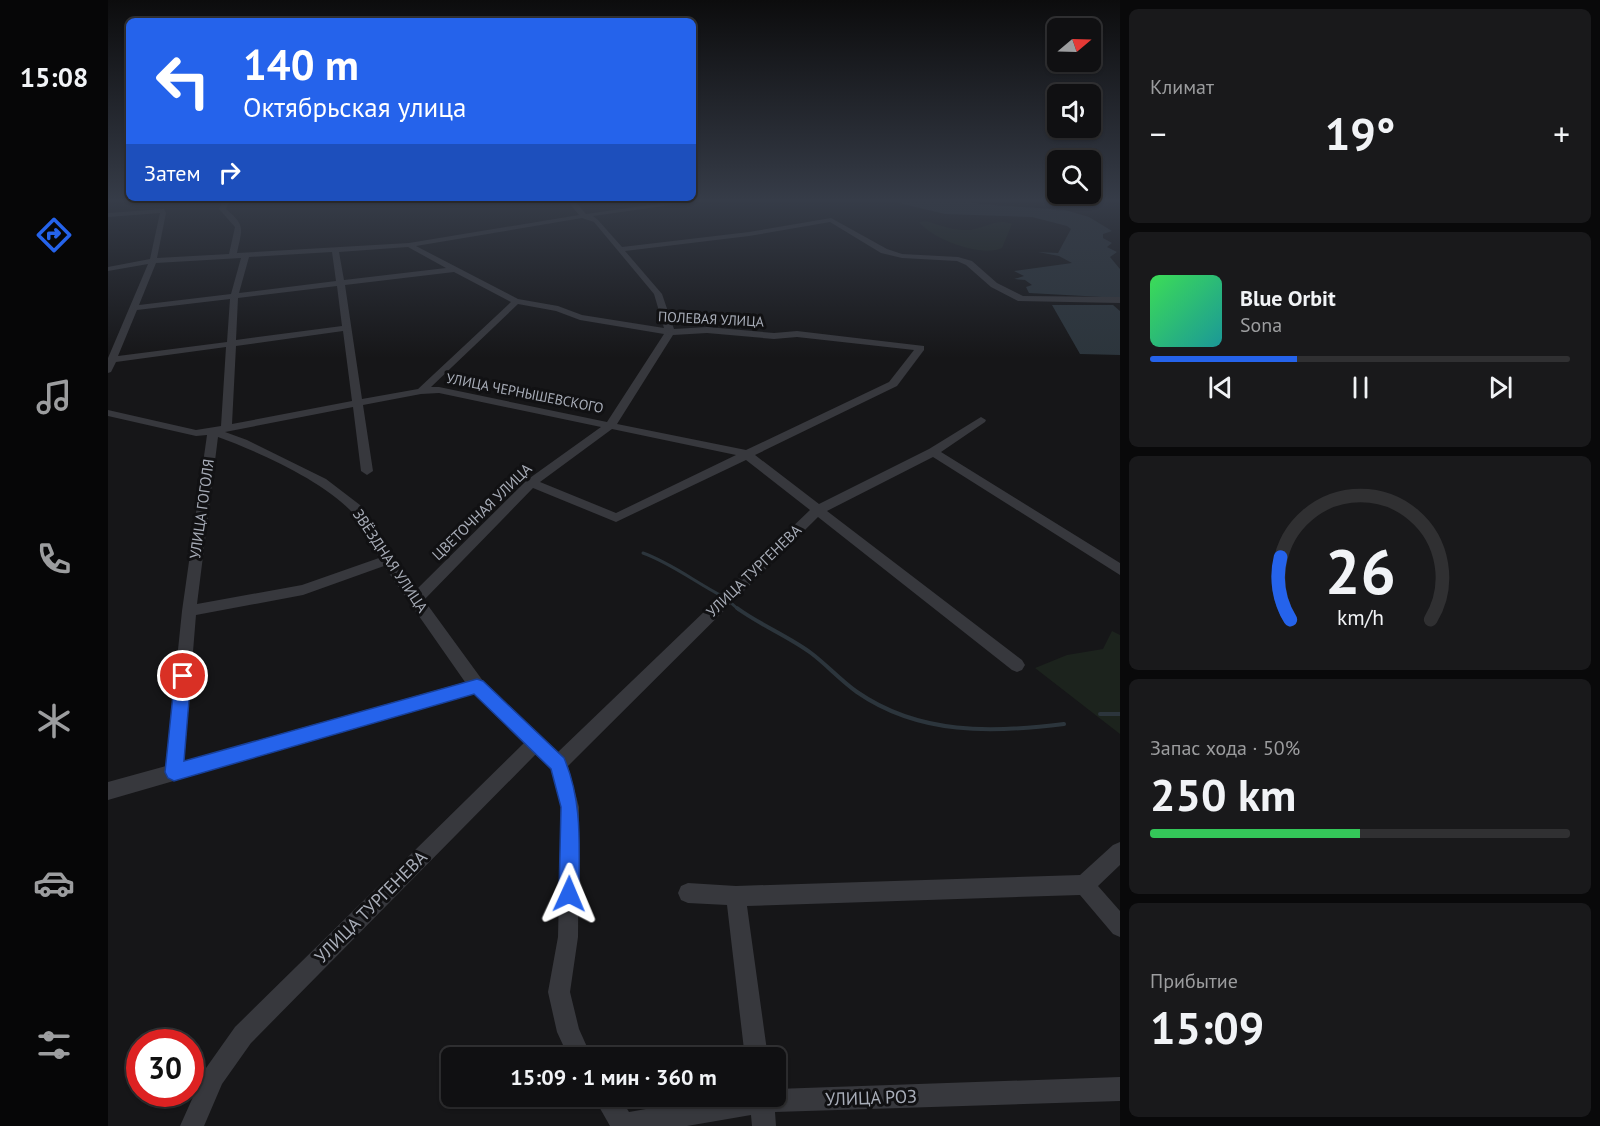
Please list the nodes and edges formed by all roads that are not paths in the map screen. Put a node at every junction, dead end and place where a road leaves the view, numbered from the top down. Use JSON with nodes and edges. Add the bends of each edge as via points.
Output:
{"nodes":[{"id":1,"x":336,"y":252,"type":"edge"},
{"id":2,"x":154,"y":253,"type":"edge"},
{"id":3,"x":233,"y":253,"type":"edge"},
{"id":4,"x":326,"y":253,"type":"edge"},
{"id":5,"x":423,"y":253,"type":"edge"},
{"id":6,"x":623,"y":253,"type":"edge"},
{"id":7,"x":890,"y":253,"type":"edge"},
{"id":8,"x":232,"y":257,"type":"junction"},
{"id":9,"x":245,"y":257,"type":"junction"},
{"id":10,"x":153,"y":261,"type":"junction"},
{"id":11,"x":108,"y":269,"type":"edge"},
{"id":12,"x":455,"y":269,"type":"junction"},
{"id":13,"x":339,"y":282,"type":"junction"},
{"id":14,"x":234,"y":297,"type":"junction"},
{"id":15,"x":1120,"y":300,"type":"edge"},
{"id":16,"x":516,"y":301,"type":"junction"},
{"id":17,"x":132,"y":308,"type":"junction"},
{"id":18,"x":346,"y":328,"type":"junction"},
{"id":19,"x":670,"y":332,"type":"junction"},
{"id":20,"x":231,"y":344,"type":"junction"},
{"id":21,"x":112,"y":360,"type":"junction"},
{"id":22,"x":108,"y":370,"type":"edge"},
{"id":23,"x":421,"y":391,"type":"junction"},
{"id":24,"x":356,"y":403,"type":"junction"},
{"id":25,"x":108,"y":413,"type":"edge"},
{"id":26,"x":981,"y":420,"type":"dead end"},
{"id":27,"x":610,"y":426,"type":"junction"},
{"id":28,"x":226,"y":428,"type":"junction"},
{"id":29,"x":213,"y":431,"type":"junction"},
{"id":30,"x":933,"y":452,"type":"junction"},
{"id":31,"x":746,"y":454,"type":"junction"},
{"id":32,"x":368,"y":471,"type":"dead end"},
{"id":33,"x":531,"y":483,"type":"junction"},
{"id":34,"x":818,"y":510,"type":"junction"},
{"id":35,"x":387,"y":560,"type":"junction"},
{"id":36,"x":1120,"y":570,"type":"edge"},
{"id":37,"x":415,"y":600,"type":"junction"},
{"id":38,"x":189,"y":611,"type":"junction"},
{"id":39,"x":1017,"y":665,"type":"dead end"},
{"id":40,"x":477,"y":686,"type":"junction"},
{"id":41,"x":535,"y":744,"type":"junction"},
{"id":42,"x":558,"y":764,"type":"junction"},
{"id":43,"x":174,"y":772,"type":"junction"},
{"id":44,"x":108,"y":791,"type":"edge"},
{"id":45,"x":1120,"y":852,"type":"edge"},
{"id":46,"x":1084,"y":885,"type":"junction"},
{"id":47,"x":688,"y":892,"type":"dead end"},
{"id":48,"x":736,"y":896,"type":"junction"},
{"id":49,"x":1120,"y":927,"type":"edge"},
{"id":50,"x":576,"y":1047,"type":"edge"},
{"id":51,"x":756,"y":1047,"type":"edge"},
{"id":52,"x":1120,"y":1089,"type":"edge"},
{"id":53,"x":786,"y":1098,"type":"edge"},
{"id":54,"x":612,"y":1107,"type":"edge"},
{"id":55,"x":720,"y":1107,"type":"edge"},
{"id":56,"x":763,"y":1107,"type":"edge"},
{"id":57,"x":624,"y":1125,"type":"edge"},
{"id":58,"x":192,"y":1126,"type":"edge"},
{"id":59,"x":764,"y":1126,"type":"edge"}],
"edges":[{"from":1,"to":13,"type":"street"},
{"from":2,"to":10,"type":"street"},
{"from":3,"to":8,"type":"street"},
{"from":4,"to":9,"type":"street"},
{"from":5,"to":12,"type":"street","name":"ПОЛЕВАЯ УЛИЦА"},
{"from":6,"to":19,"type":"street","via":[[658,294]]},
{"from":7,"to":15,"type":"street","via":[[969,262],[1007,294],[1031,300]]},
{"from":8,"to":9,"type":"street"},
{"from":8,"to":10,"type":"street"},
{"from":9,"to":14,"type":"street"},
{"from":10,"to":11,"type":"street"},
{"from":10,"to":17,"type":"street"},
{"from":12,"to":13,"type":"street"},
{"from":12,"to":16,"type":"street","name":"ПОЛЕВАЯ УЛИЦА"},
{"from":13,"to":14,"type":"street"},
{"from":13,"to":18,"type":"street"},
{"from":14,"to":17,"type":"street"},
{"from":14,"to":20,"type":"street"},
{"from":16,"to":19,"type":"street","name":"ПОЛЕВАЯ УЛИЦА","via":[[580,317]]},
{"from":16,"to":23,"type":"street"},
{"from":17,"to":21,"type":"street"},
{"from":18,"to":20,"type":"street"},
{"from":18,"to":24,"type":"street"},
{"from":19,"to":27,"type":"street","name":"ЦВЕТОЧНАЯ УЛИЦА"},
{"from":19,"to":31,"type":"street","name":"ПОЛЕВАЯ УЛИЦА","via":[[797,334],[921,348],[893,384]]},
{"from":20,"to":21,"type":"street"},
{"from":20,"to":28,"type":"street"},
{"from":21,"to":22,"type":"street"},
{"from":23,"to":24,"type":"street","name":"УЛИЦА ЧЕРНЫШЕВСКОГО"},
{"from":23,"to":27,"type":"street","name":"УЛИЦА ЧЕРНЫШЕВСКОГО","via":[[439,390]]},
{"from":24,"to":28,"type":"street","name":"УЛИЦА ЧЕРНЫШЕВСКОГО"},
{"from":24,"to":32,"type":"street"},
{"from":25,"to":29,"type":"street","name":"ЗВЁЗДНАЯ УЛИЦА","via":[[196,433]]},
{"from":26,"to":30,"type":"street","name":"УЛИЦА ТУРГЕНЕВА"},
{"from":27,"to":31,"type":"street","name":"УЛИЦА ЧЕРНЫШЕВСКОГО"},
{"from":27,"to":33,"type":"street","name":"ЦВЕТОЧНАЯ УЛИЦА"},
{"from":28,"to":29,"type":"street"},
{"from":29,"to":35,"type":"street","name":"ЗВЁЗДНАЯ УЛИЦА","via":[[322,482],[356,508]]},
{"from":29,"to":38,"type":"street","name":"УЛИЦА ГОГОЛЯ"},
{"from":30,"to":34,"type":"street","name":"УЛИЦА ТУРГЕНЕВА"},
{"from":30,"to":36,"type":"street"},
{"from":31,"to":33,"type":"street","via":[[616,518]]},
{"from":31,"to":34,"type":"street"},
{"from":33,"to":37,"type":"street","name":"ЦВЕТОЧНАЯ УЛИЦА"},
{"from":34,"to":39,"type":"street"},
{"from":34,"to":42,"type":"street","name":"УЛИЦА ТУРГЕНЕВА"},
{"from":35,"to":37,"type":"street","name":"ЗВЁЗДНАЯ УЛИЦА"},
{"from":35,"to":38,"type":"street","via":[[303,590]]},
{"from":37,"to":40,"type":"street","name":"ЗВЁЗДНАЯ УЛИЦА"},
{"from":38,"to":43,"type":"street","name":"УЛИЦА ГОГОЛЯ"},
{"from":40,"to":41,"type":"street","name":"ЗВЁЗДНАЯ УЛИЦА"},
{"from":40,"to":43,"type":"street"},
{"from":41,"to":42,"type":"street","name":"ЗВЁЗДНАЯ УЛИЦА"},
{"from":41,"to":58,"type":"street","name":"УЛИЦА ТУРГЕНЕВА","via":[[243,1035],[214,1076]]},
{"from":42,"to":50,"type":"street","via":[[570,807],[568,938],[559,992]]},
{"from":43,"to":44,"type":"street"},
{"from":45,"to":46,"type":"street"},
{"from":46,"to":48,"type":"street"},
{"from":46,"to":49,"type":"street"},
{"from":47,"to":48,"type":"street"},
{"from":48,"to":51,"type":"street"},
{"from":52,"to":53,"type":"street","name":"УЛИЦА РОЗ"},
{"from":54,"to":57,"type":"street"},
{"from":55,"to":57,"type":"street","name":"УЛИЦА РОЗ"},
{"from":56,"to":59,"type":"street"}]}
